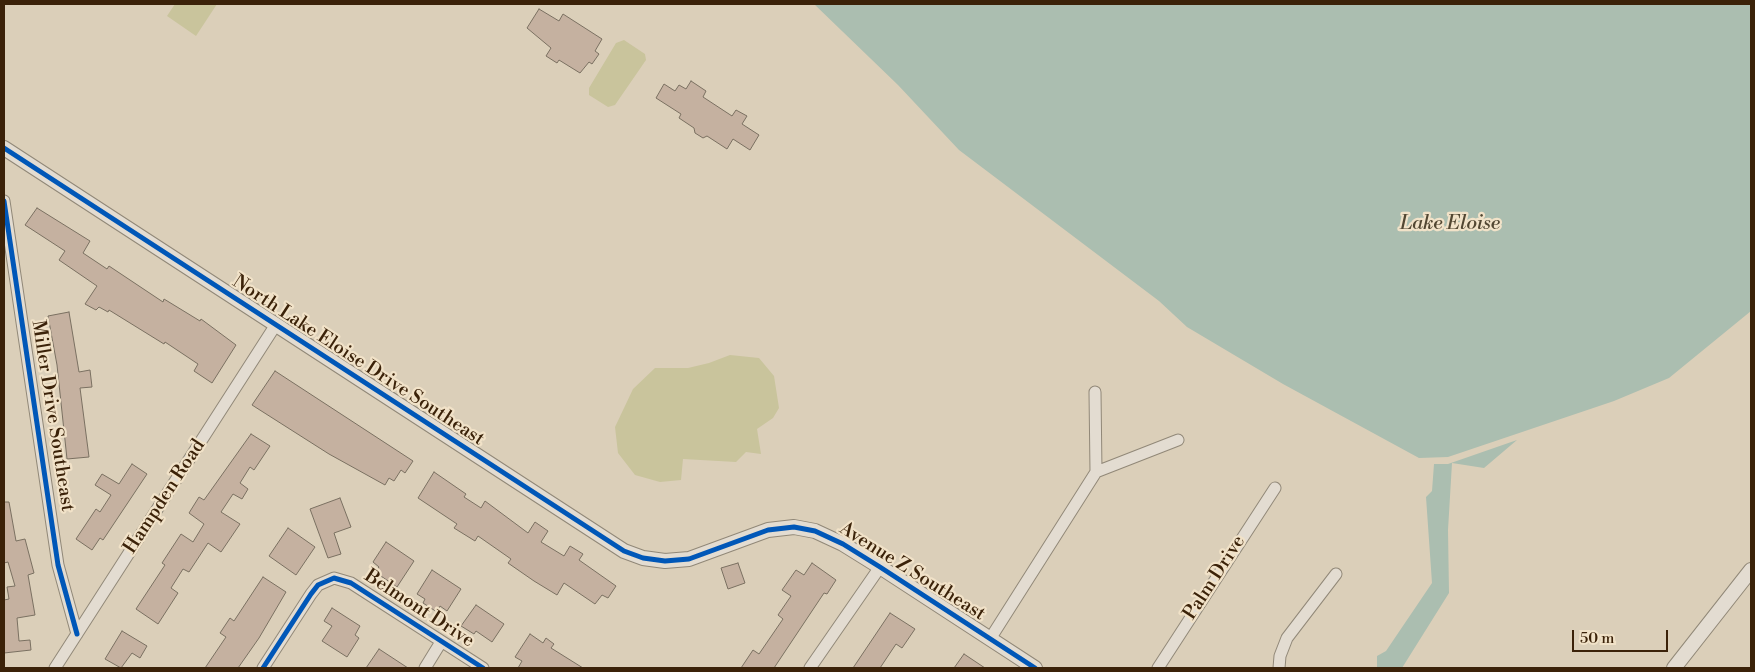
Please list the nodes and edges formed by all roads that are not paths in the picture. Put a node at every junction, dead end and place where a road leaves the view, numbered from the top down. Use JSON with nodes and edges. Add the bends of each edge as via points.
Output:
{"nodes":[{"id":1,"x":4,"y":148,"type":"edge"},
{"id":2,"x":4,"y":201,"type":"edge"},
{"id":3,"x":275,"y":326,"type":"junction"},
{"id":4,"x":1095,"y":392,"type":"dead end"},
{"id":5,"x":1178,"y":440,"type":"dead end"},
{"id":6,"x":1096,"y":472,"type":"junction"},
{"id":7,"x":1275,"y":488,"type":"dead end"},
{"id":8,"x":708,"y":553,"type":"joint"},
{"id":9,"x":880,"y":567,"type":"junction"},
{"id":10,"x":1751,"y":570,"type":"edge"},
{"id":11,"x":1336,"y":574,"type":"dead end"},
{"id":12,"x":77,"y":634,"type":"junction"},
{"id":13,"x":990,"y":639,"type":"junction"},
{"id":14,"x":441,"y":642,"type":"junction"},
{"id":15,"x":1018,"y":664,"type":"edge"},
{"id":16,"x":55,"y":668,"type":"edge"},
{"id":17,"x":263,"y":668,"type":"edge"},
{"id":18,"x":425,"y":668,"type":"edge"},
{"id":19,"x":483,"y":668,"type":"edge"},
{"id":20,"x":810,"y":668,"type":"edge"},
{"id":21,"x":1035,"y":668,"type":"edge"},
{"id":22,"x":1158,"y":668,"type":"edge"},
{"id":23,"x":1279,"y":668,"type":"edge"},
{"id":24,"x":1674,"y":668,"type":"edge"}],
"edges":[{"from":1,"to":3,"type":"street","name":"North Lake Eloise Drive Southeast"},
{"from":2,"to":12,"type":"street","name":"Miller Drive Southeast","via":[[58,565]]},
{"from":3,"to":8,"type":"street","name":"North Lake Eloise Drive Southeast","via":[[624,551],[665,561]]},
{"from":3,"to":12,"type":"street","name":"Hampden Road"},
{"from":4,"to":6,"type":"street"},
{"from":5,"to":6,"type":"street"},
{"from":6,"to":13,"type":"street"},
{"from":7,"to":22,"type":"street","name":"Palm Drive"},
{"from":8,"to":9,"type":"street","name":"Avenue Z Southeast","via":[[768,530],[794,527],[825,534]]},
{"from":9,"to":13,"type":"street","name":"Avenue Z Southeast"},
{"from":9,"to":20,"type":"street"},
{"from":10,"to":24,"type":"street"},
{"from":11,"to":23,"type":"street","via":[[1287,638]]},
{"from":12,"to":16,"type":"street","name":"Hampden Road"},
{"from":13,"to":15,"type":"street","name":"Avenue Z Southeast"},
{"from":14,"to":17,"type":"street","name":"Belmont Drive","via":[[351,583],[334,578],[318,586],[311,594]]},
{"from":14,"to":18,"type":"street"},
{"from":14,"to":19,"type":"street","name":"Belmont Drive"},
{"from":15,"to":21,"type":"street","name":"Avenue Z Southeast"}]}
